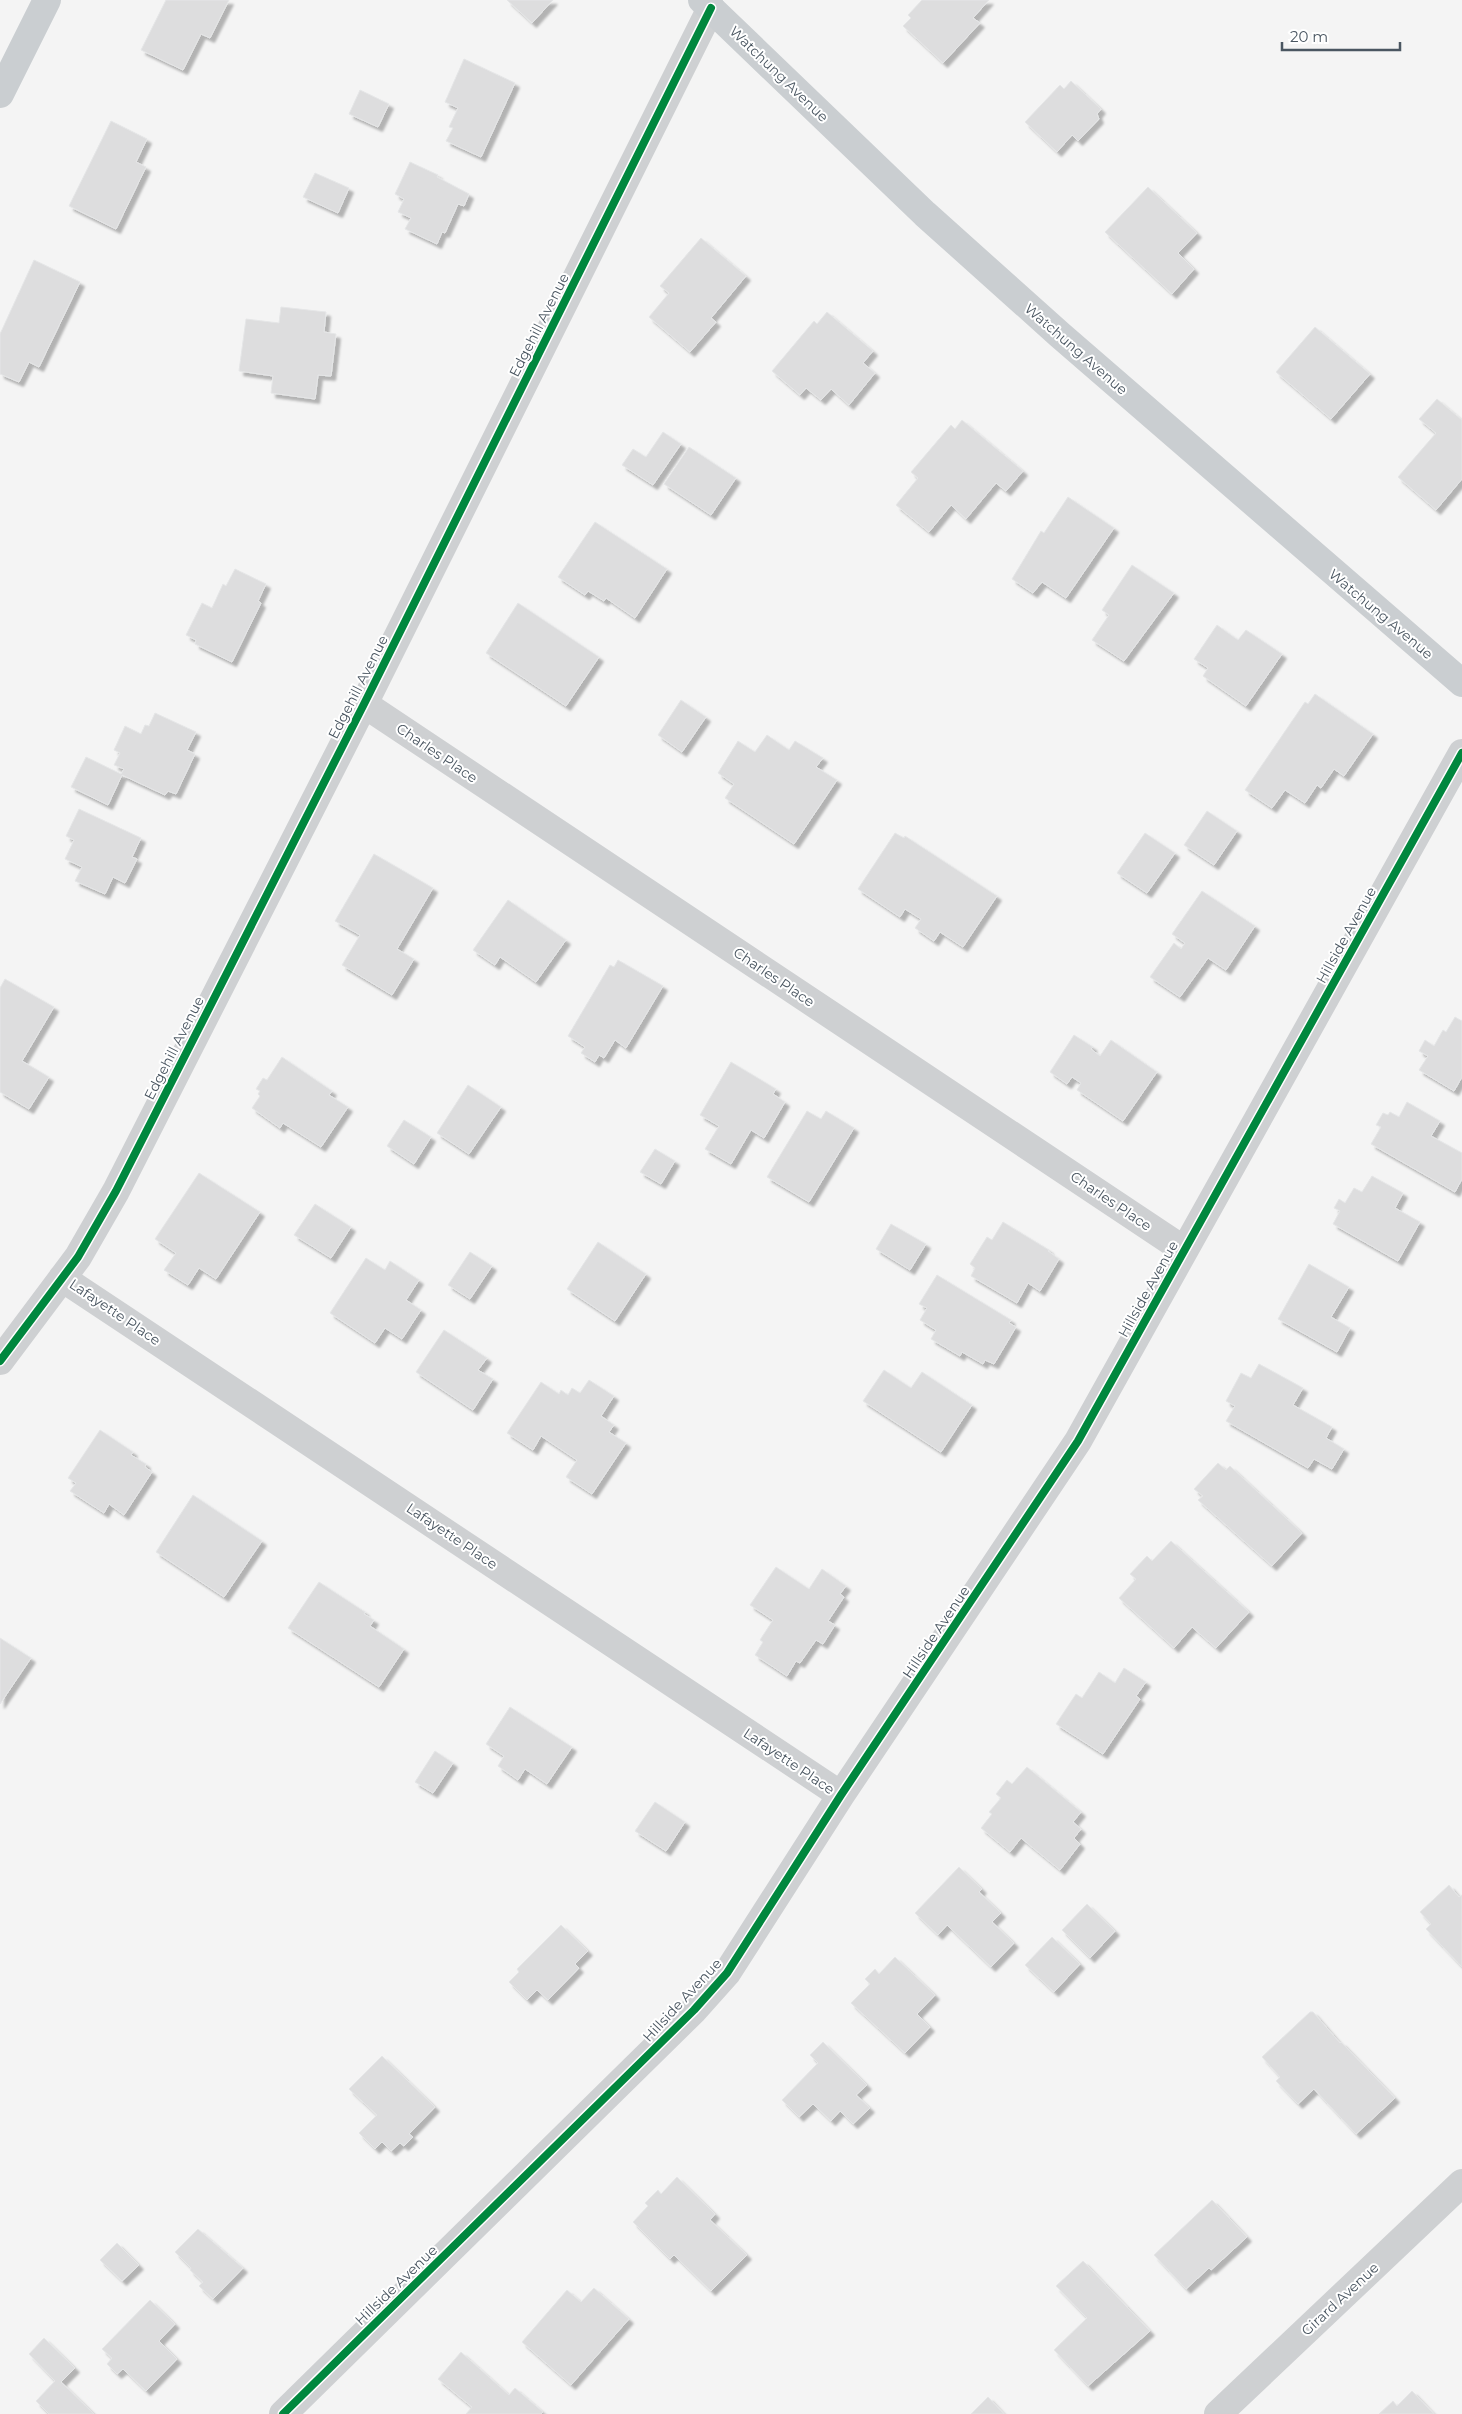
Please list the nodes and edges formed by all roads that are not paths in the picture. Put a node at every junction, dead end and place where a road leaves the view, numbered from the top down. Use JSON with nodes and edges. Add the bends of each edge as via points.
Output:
{"nodes":[{"id":1,"x":47,"y":0,"type":"edge"},
{"id":2,"x":706,"y":4,"type":"edge"},
{"id":3,"x":0,"y":94,"type":"edge"},
{"id":4,"x":1462,"y":683,"type":"edge"},
{"id":5,"x":364,"y":704,"type":"junction"},
{"id":6,"x":1462,"y":753,"type":"edge"},
{"id":7,"x":1184,"y":1250,"type":"junction"},
{"id":8,"x":62,"y":1278,"type":"junction"},
{"id":9,"x":0,"y":1361,"type":"edge"},
{"id":10,"x":841,"y":1796,"type":"junction"},
{"id":11,"x":1462,"y":2184,"type":"edge"},
{"id":12,"x":283,"y":2414,"type":"edge"},
{"id":13,"x":1218,"y":2414,"type":"edge"}],
"edges":[{"from":1,"to":3,"type":"main road"},
{"from":2,"to":4,"type":"main road","name":"Watchung Avenue","via":[[925,214],[1060,336]]},
{"from":2,"to":5,"type":"street","name":"Edgehill Avenue"},
{"from":5,"to":7,"type":"street","name":"Charles Place"},
{"from":5,"to":8,"type":"street","name":"Edgehill Avenue","via":[[116,1191],[78,1257]]},
{"from":6,"to":7,"type":"street","name":"Hillside Avenue"},
{"from":7,"to":10,"type":"street","name":"Hillside Avenue","via":[[1078,1441]]},
{"from":8,"to":9,"type":"street","name":"Edgehill Avenue"},
{"from":8,"to":10,"type":"street","name":"Lafayette Place"},
{"from":10,"to":12,"type":"street","name":"Hillside Avenue","via":[[720,1981],[694,2010]]},
{"from":11,"to":13,"type":"street","name":"Girard Avenue"}]}
